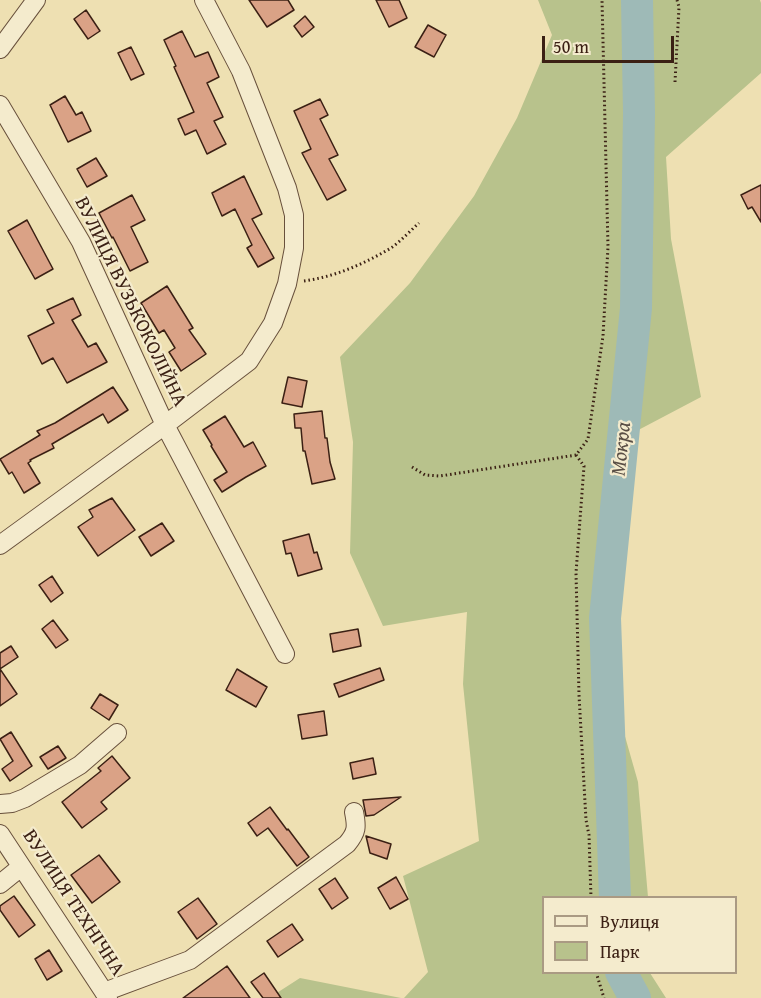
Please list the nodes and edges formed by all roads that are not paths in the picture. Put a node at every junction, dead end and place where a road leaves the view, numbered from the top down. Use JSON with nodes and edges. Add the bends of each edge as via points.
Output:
{"nodes":[{"id":1,"x":36,"y":0,"type":"edge"},
{"id":2,"x":204,"y":0,"type":"edge"},
{"id":3,"x":0,"y":49,"type":"edge"},
{"id":4,"x":0,"y":105,"type":"edge"},
{"id":5,"x":165,"y":425,"type":"junction"},
{"id":6,"x":1,"y":542,"type":"edge"},
{"id":7,"x":285,"y":654,"type":"dead end"},
{"id":8,"x":117,"y":733,"type":"dead end"},
{"id":9,"x":0,"y":804,"type":"edge"},
{"id":10,"x":354,"y":812,"type":"dead end"},
{"id":11,"x":0,"y":834,"type":"edge"},
{"id":12,"x":21,"y":867,"type":"junction"},
{"id":13,"x":0,"y":884,"type":"edge"},
{"id":14,"x":106,"y":995,"type":"edge"}],
"edges":[{"from":1,"to":3,"type":"street"},
{"from":2,"to":5,"type":"street","name":"ВУЛИЦЯ ВУЗЬКОКОЛІЙНА","via":[[241,71],[287,188],[294,215],[294,248],[273,323],[249,361]]},
{"from":4,"to":5,"type":"street","name":"ВУЛИЦЯ ВУЗЬКОКОЛІЙНА","via":[[81,242]]},
{"from":5,"to":6,"type":"street"},
{"from":5,"to":7,"type":"street","name":"ВУЛИЦЯ ВУЗЬКОКОЛІЙНА"},
{"from":8,"to":9,"type":"street","via":[[80,765],[25,798]]},
{"from":10,"to":14,"type":"street","via":[[354,836],[347,844],[190,960]]},
{"from":11,"to":12,"type":"street","name":"ВУЛИЦЯ ТЕХНІЧНА"},
{"from":12,"to":13,"type":"street"},
{"from":12,"to":14,"type":"street","name":"ВУЛИЦЯ ТЕХНІЧНА"}]}
